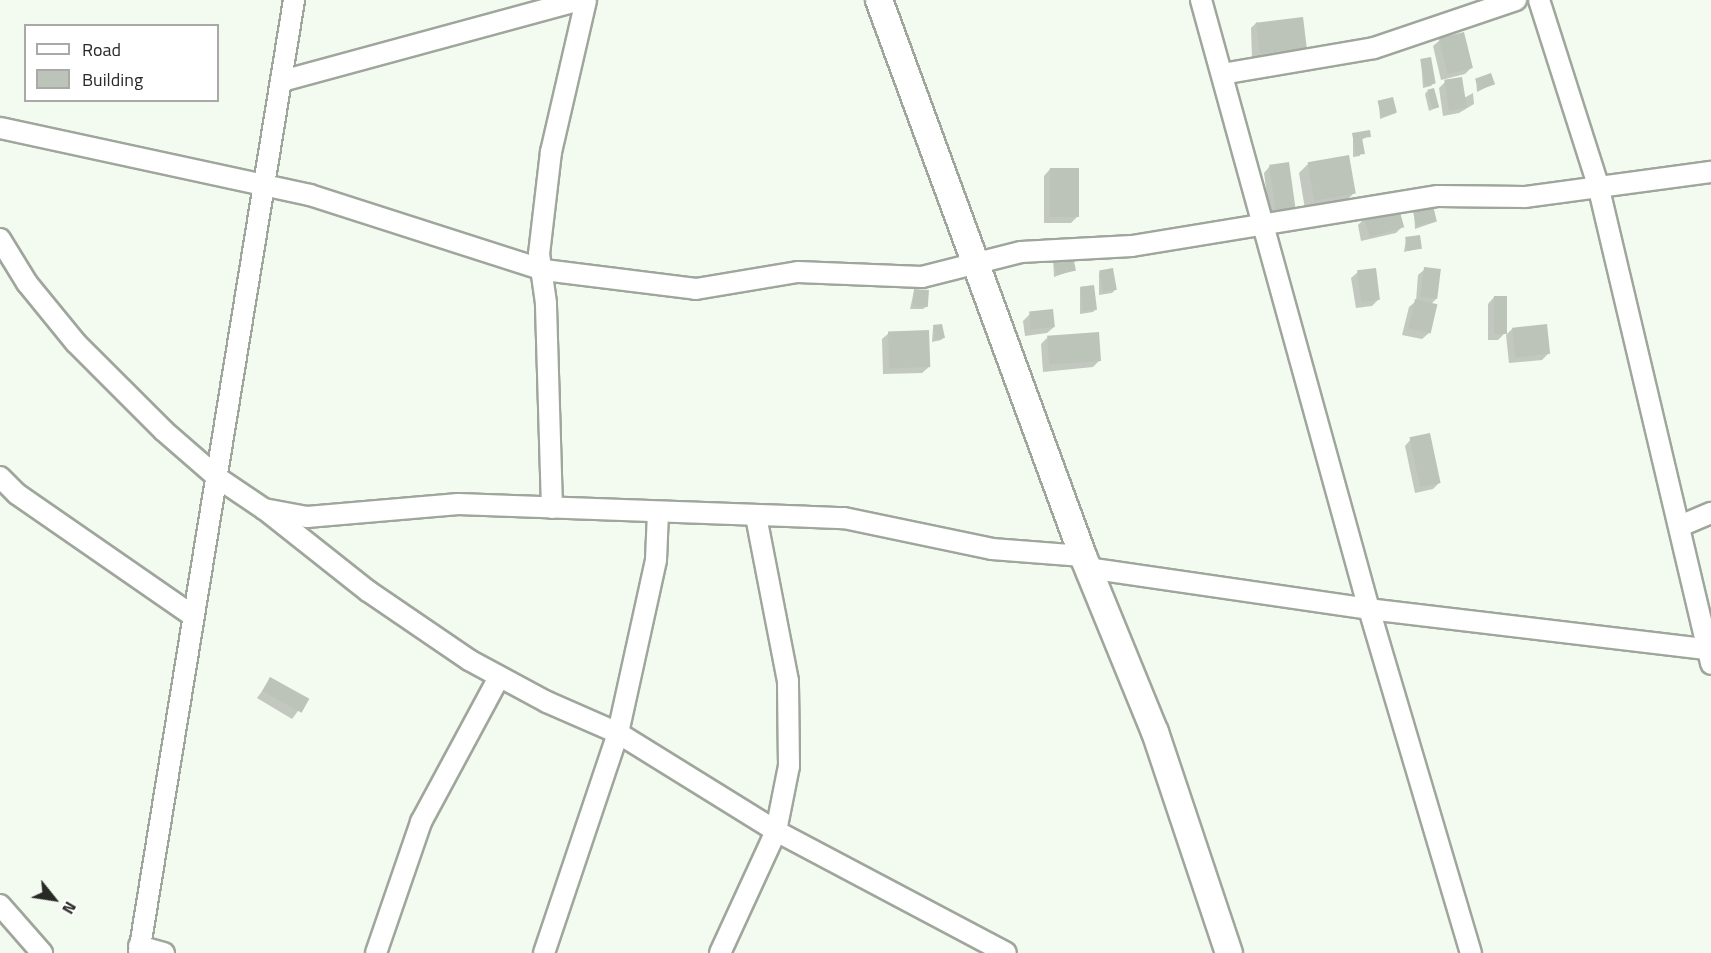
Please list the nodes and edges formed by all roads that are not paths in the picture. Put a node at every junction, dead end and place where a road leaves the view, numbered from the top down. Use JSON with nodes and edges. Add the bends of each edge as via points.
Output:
{"nodes":[{"id":1,"x":294,"y":0,"type":"edge"},
{"id":2,"x":581,"y":0,"type":"edge"},
{"id":3,"x":586,"y":0,"type":"edge"},
{"id":4,"x":879,"y":0,"type":"edge"},
{"id":5,"x":1201,"y":0,"type":"edge"},
{"id":6,"x":1515,"y":0,"type":"edge"},
{"id":7,"x":1539,"y":0,"type":"edge"},
{"id":8,"x":1222,"y":74,"type":"junction"},
{"id":9,"x":282,"y":81,"type":"junction"},
{"id":10,"x":0,"y":128,"type":"edge"},
{"id":11,"x":1711,"y":172,"type":"edge"},
{"id":12,"x":1598,"y":185,"type":"junction"},
{"id":13,"x":264,"y":186,"type":"junction"},
{"id":14,"x":1265,"y":223,"type":"junction"},
{"id":15,"x":0,"y":239,"type":"edge"},
{"id":16,"x":974,"y":262,"type":"junction"},
{"id":17,"x":544,"y":270,"type":"junction"},
{"id":18,"x":0,"y":477,"type":"edge"},
{"id":19,"x":218,"y":478,"type":"junction"},
{"id":20,"x":552,"y":508,"type":"junction"},
{"id":21,"x":264,"y":509,"type":"junction"},
{"id":22,"x":658,"y":513,"type":"junction"},
{"id":23,"x":1711,"y":513,"type":"edge"},
{"id":24,"x":756,"y":516,"type":"junction"},
{"id":25,"x":1680,"y":526,"type":"junction"},
{"id":26,"x":1086,"y":562,"type":"junction"},
{"id":27,"x":1369,"y":609,"type":"junction"},
{"id":28,"x":192,"y":615,"type":"junction"},
{"id":29,"x":1709,"y":654,"type":"edge"},
{"id":30,"x":500,"y":677,"type":"junction"},
{"id":31,"x":618,"y":733,"type":"junction"},
{"id":32,"x":776,"y":831,"type":"junction"},
{"id":33,"x":0,"y":905,"type":"edge"},
{"id":34,"x":139,"y":950,"type":"edge"},
{"id":35,"x":42,"y":953,"type":"edge"},
{"id":36,"x":164,"y":953,"type":"edge"},
{"id":37,"x":376,"y":953,"type":"edge"},
{"id":38,"x":544,"y":953,"type":"edge"},
{"id":39,"x":720,"y":953,"type":"edge"},
{"id":40,"x":1006,"y":953,"type":"edge"},
{"id":41,"x":1229,"y":953,"type":"edge"},
{"id":42,"x":1471,"y":953,"type":"edge"}],
"edges":[{"from":1,"to":9,"type":"street"},
{"from":2,"to":9,"type":"street"},
{"from":3,"to":17,"type":"street","via":[[551,152],[539,254]]},
{"from":4,"to":16,"type":"main road"},
{"from":5,"to":8,"type":"street"},
{"from":6,"to":8,"type":"street","via":[[1374,48]]},
{"from":7,"to":12,"type":"street"},
{"from":8,"to":14,"type":"street"},
{"from":9,"to":13,"type":"street"},
{"from":10,"to":13,"type":"street"},
{"from":11,"to":12,"type":"street"},
{"from":12,"to":14,"type":"street","via":[[1525,197],[1438,196]]},
{"from":12,"to":25,"type":"street"},
{"from":13,"to":17,"type":"street","via":[[310,195]]},
{"from":13,"to":19,"type":"street"},
{"from":14,"to":16,"type":"street","via":[[1132,246],[1021,252]]},
{"from":14,"to":27,"type":"street"},
{"from":15,"to":19,"type":"street","via":[[27,283],[76,343]]},
{"from":16,"to":17,"type":"street","via":[[922,277],[798,272],[696,288]]},
{"from":16,"to":26,"type":"main road"},
{"from":17,"to":20,"type":"street"},
{"from":18,"to":28,"type":"street","via":[[17,494]]},
{"from":19,"to":21,"type":"street"},
{"from":19,"to":28,"type":"street"},
{"from":20,"to":21,"type":"street","via":[[458,504],[307,516]]},
{"from":20,"to":22,"type":"street"},
{"from":21,"to":30,"type":"street","via":[[368,591]]},
{"from":22,"to":24,"type":"street"},
{"from":22,"to":31,"type":"street","via":[[656,560]]},
{"from":23,"to":25,"type":"street"},
{"from":24,"to":26,"type":"street","via":[[844,518],[992,549]]},
{"from":24,"to":32,"type":"street","via":[[788,681],[789,766]]},
{"from":25,"to":29,"type":"street"},
{"from":26,"to":27,"type":"street"},
{"from":26,"to":41,"type":"main road","via":[[1155,732]]},
{"from":27,"to":29,"type":"street"},
{"from":27,"to":42,"type":"street"},
{"from":28,"to":34,"type":"street","via":[[166,799]]},
{"from":30,"to":31,"type":"street"},
{"from":30,"to":37,"type":"street","via":[[421,822]]},
{"from":31,"to":32,"type":"street"},
{"from":31,"to":38,"type":"street"},
{"from":32,"to":39,"type":"street"},
{"from":32,"to":40,"type":"street"},
{"from":33,"to":35,"type":"street"},
{"from":34,"to":36,"type":"street"}]}
